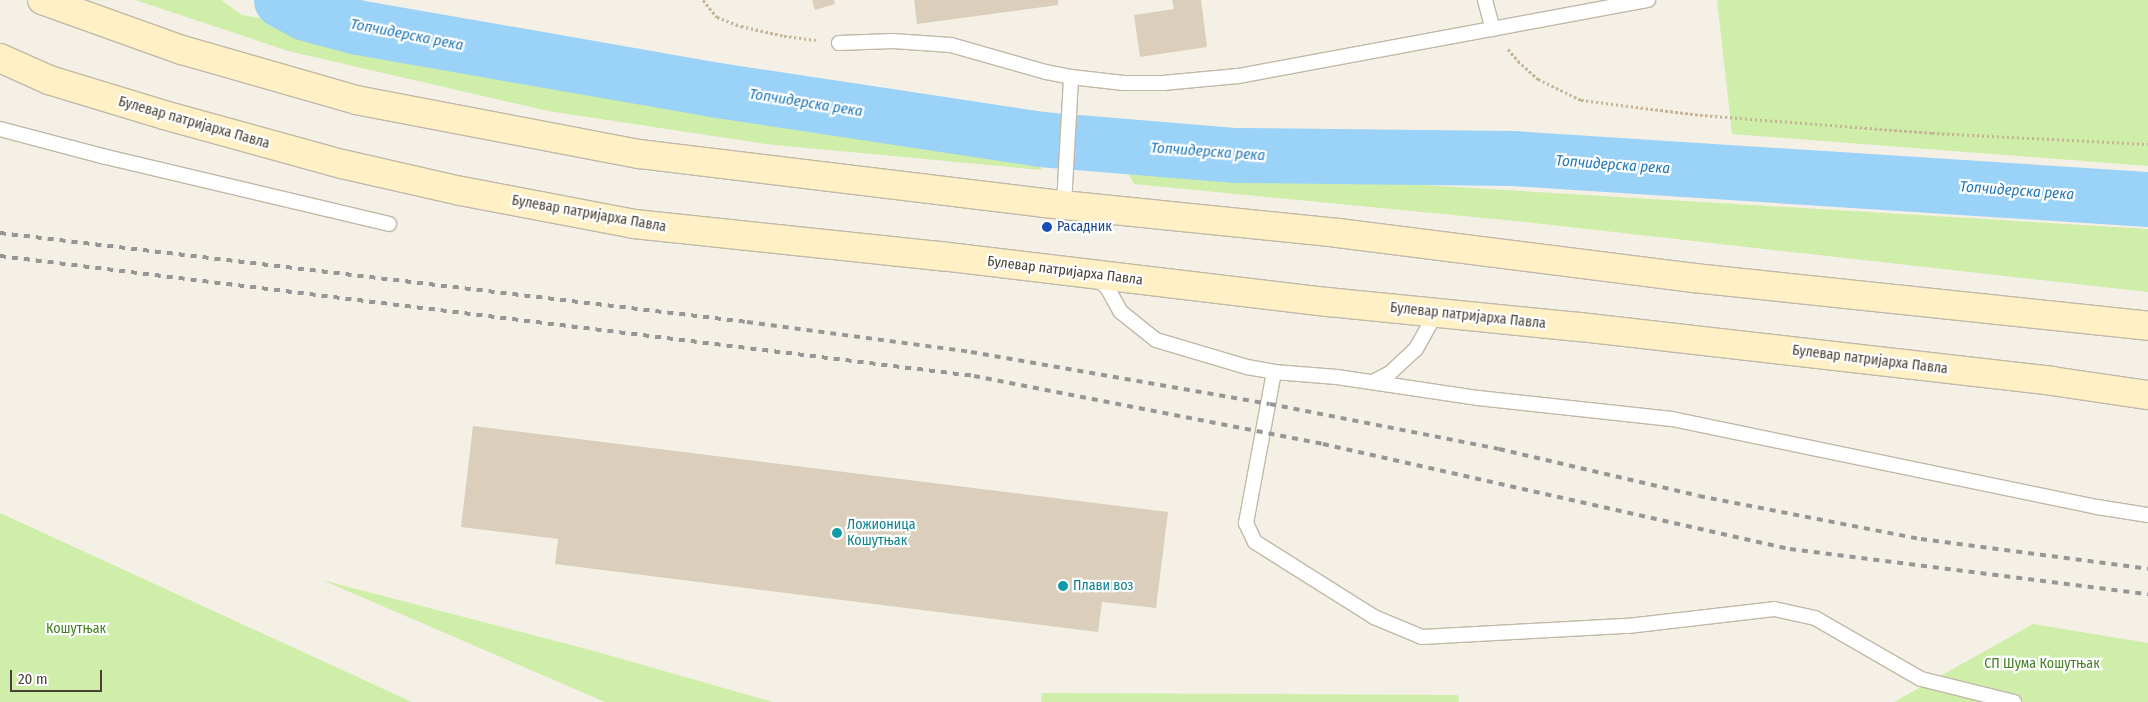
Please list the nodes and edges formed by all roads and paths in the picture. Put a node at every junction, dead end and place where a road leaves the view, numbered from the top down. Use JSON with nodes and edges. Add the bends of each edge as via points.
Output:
{"nodes":[{"id":1,"x":42,"y":0,"type":"edge"},
{"id":2,"x":703,"y":0,"type":"edge"},
{"id":3,"x":1485,"y":0,"type":"edge"},
{"id":4,"x":1648,"y":0,"type":"edge"},
{"id":5,"x":1493,"y":29,"type":"junction"},
{"id":6,"x":839,"y":43,"type":"joint"},
{"id":7,"x":0,"y":58,"type":"edge"},
{"id":8,"x":1072,"y":77,"type":"junction"},
{"id":9,"x":0,"y":129,"type":"edge"},
{"id":10,"x":2148,"y":144,"type":"edge"},
{"id":11,"x":1065,"y":196,"type":"junction"},
{"id":12,"x":389,"y":224,"type":"dead end"},
{"id":13,"x":1094,"y":274,"type":"junction"},
{"id":14,"x":1436,"y":312,"type":"junction"},
{"id":15,"x":2148,"y":326,"type":"edge"},
{"id":16,"x":1274,"y":372,"type":"junction"},
{"id":17,"x":1374,"y":382,"type":"junction"},
{"id":18,"x":2148,"y":395,"type":"edge"},
{"id":19,"x":2148,"y":515,"type":"edge"},
{"id":20,"x":2014,"y":702,"type":"edge"}],
"edges":[{"from":1,"to":11,"type":"main road","via":[[182,50],[356,100],[640,154]]},
{"from":2,"to":6,"type":"path","via":[[717,17],[741,26],[784,36]]},
{"from":3,"to":5,"type":"lane"},
{"from":4,"to":5,"type":"lane"},
{"from":5,"to":8,"type":"lane","via":[[1238,76],[1144,83]]},
{"from":5,"to":10,"type":"path","via":[[1518,61],[1538,79],[1581,100],[1700,115],[1932,133]]},
{"from":6,"to":8,"type":"lane","via":[[951,45]]},
{"from":7,"to":13,"type":"main road","name":"Булевар патријарха Павла","via":[[50,80],[164,116],[342,164],[461,191],[634,224]]},
{"from":8,"to":11,"type":"lane"},
{"from":9,"to":12,"type":"lane"},
{"from":11,"to":15,"type":"main road","via":[[1694,278]]},
{"from":13,"to":14,"type":"main road","name":"Булевар патријарха Павла"},
{"from":13,"to":16,"type":"lane","via":[[1108,289],[1121,312],[1156,340]]},
{"from":14,"to":17,"type":"lane","via":[[1416,349],[1390,373]]},
{"from":14,"to":18,"type":"main road","name":"Булевар патријарха Павла","via":[[2052,380]]},
{"from":16,"to":17,"type":"lane"},
{"from":16,"to":20,"type":"lane","via":[[1246,524],[1255,542],[1374,616],[1422,637],[1628,626],[1774,609],[1815,618],[1921,678]]},
{"from":17,"to":19,"type":"lane","via":[[1478,398],[1672,419]]}]}
